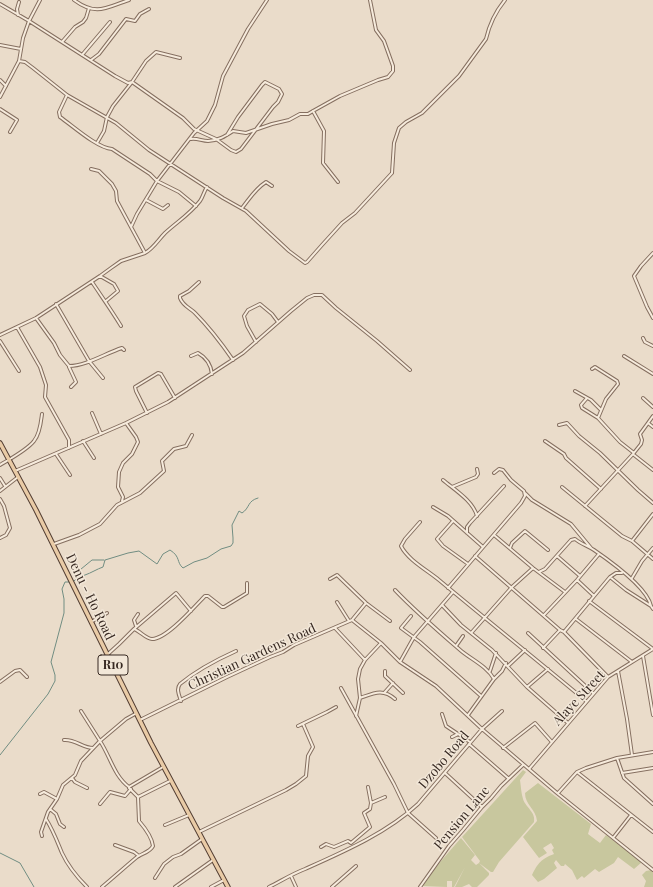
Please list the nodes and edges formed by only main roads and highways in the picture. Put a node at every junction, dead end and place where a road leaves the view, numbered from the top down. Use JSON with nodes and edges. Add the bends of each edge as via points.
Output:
{"nodes":[{"id":1,"x":0,"y":442,"type":"edge"},
{"id":2,"x":228,"y":887,"type":"edge"}],
"edges":[{"from":1,"to":2,"type":"main road","name":"Denu - Ho Road","number":"R10","via":[[170,781]]}]}
